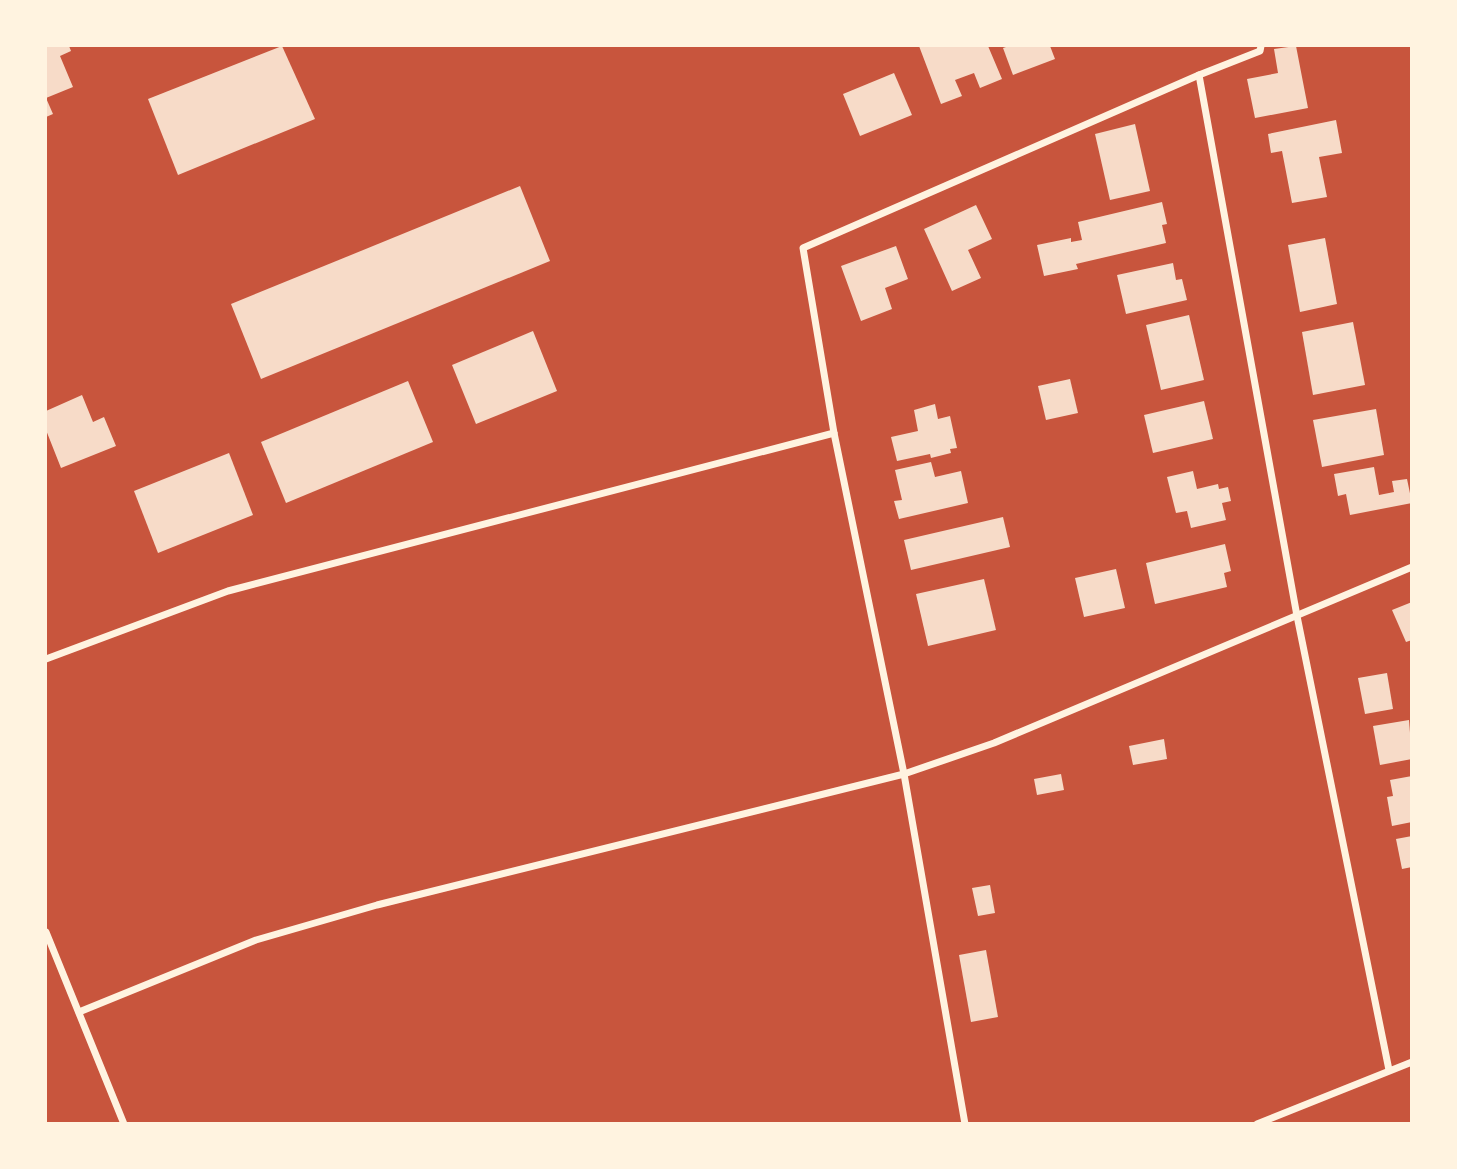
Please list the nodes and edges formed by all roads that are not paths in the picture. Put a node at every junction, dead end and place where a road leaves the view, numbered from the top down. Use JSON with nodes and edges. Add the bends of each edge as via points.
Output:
{"nodes":[{"id":1,"x":1261,"y":46,"type":"edge"},
{"id":2,"x":1199,"y":75,"type":"junction"},
{"id":3,"x":834,"y":433,"type":"junction"},
{"id":4,"x":1412,"y":567,"type":"edge"},
{"id":5,"x":1297,"y":616,"type":"junction"},
{"id":6,"x":46,"y":659,"type":"edge"},
{"id":7,"x":904,"y":774,"type":"junction"},
{"id":8,"x":46,"y":932,"type":"edge"},
{"id":9,"x":79,"y":1012,"type":"junction"},
{"id":10,"x":1412,"y":1062,"type":"edge"},
{"id":11,"x":1389,"y":1070,"type":"junction"},
{"id":12,"x":963,"y":1123,"type":"edge"},
{"id":13,"x":124,"y":1124,"type":"edge"},
{"id":14,"x":1257,"y":1124,"type":"edge"}],
"edges":[{"from":1,"to":2,"type":"street","via":[[1260,51]]},
{"from":2,"to":3,"type":"street","via":[[803,248]]},
{"from":2,"to":5,"type":"street"},
{"from":3,"to":6,"type":"street","via":[[228,591]]},
{"from":3,"to":7,"type":"street"},
{"from":4,"to":5,"type":"street"},
{"from":5,"to":7,"type":"street","via":[[994,743]]},
{"from":5,"to":11,"type":"street"},
{"from":7,"to":9,"type":"street","via":[[377,905],[268,937]]},
{"from":7,"to":12,"type":"street"},
{"from":8,"to":9,"type":"street"},
{"from":9,"to":13,"type":"street"},
{"from":10,"to":11,"type":"street"},
{"from":11,"to":14,"type":"street"}]}
